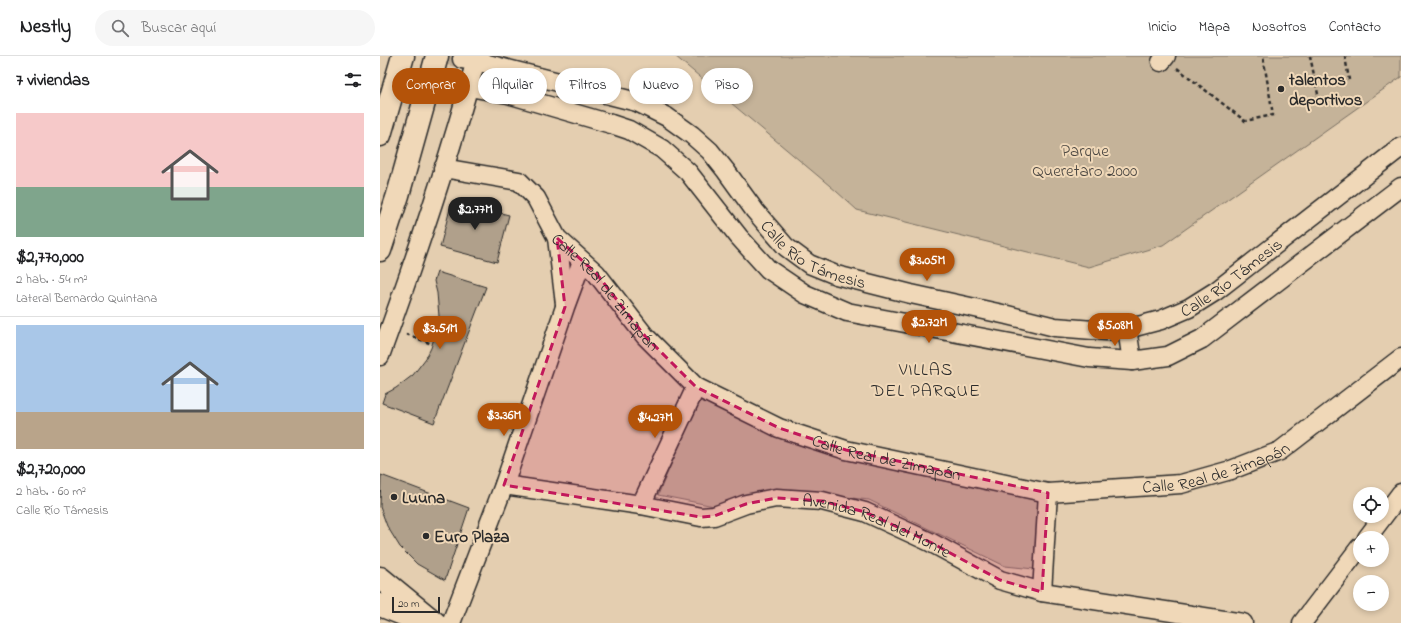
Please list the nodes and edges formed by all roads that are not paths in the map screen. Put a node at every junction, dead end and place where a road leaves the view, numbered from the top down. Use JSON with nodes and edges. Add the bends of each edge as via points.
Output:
{"nodes":[{"id":1,"x":403,"y":56,"type":"edge"},
{"id":2,"x":437,"y":56,"type":"edge"},
{"id":3,"x":472,"y":59,"type":"edge"},
{"id":4,"x":470,"y":78,"type":"edge"},
{"id":5,"x":470,"y":87,"type":"edge"},
{"id":6,"x":464,"y":104,"type":"edge"},
{"id":7,"x":380,"y":135,"type":"edge"},
{"id":8,"x":1401,"y":146,"type":"edge"},
{"id":9,"x":443,"y":168,"type":"junction"},
{"id":10,"x":1401,"y":187,"type":"edge"},
{"id":11,"x":557,"y":238,"type":"junction"},
{"id":12,"x":380,"y":250,"type":"edge"},
{"id":13,"x":582,"y":261,"type":"junction"},
{"id":14,"x":911,"y":294,"type":"junction"},
{"id":15,"x":565,"y":307,"type":"junction"},
{"id":16,"x":908,"y":324,"type":"junction"},
{"id":17,"x":1127,"y":329,"type":"junction"},
{"id":18,"x":380,"y":356,"type":"edge"},
{"id":19,"x":1401,"y":358,"type":"edge"},
{"id":20,"x":1132,"y":361,"type":"junction"},
{"id":21,"x":696,"y":387,"type":"junction"},
{"id":22,"x":504,"y":485,"type":"junction"},
{"id":23,"x":1048,"y":493,"type":"junction"},
{"id":24,"x":1401,"y":493,"type":"edge"},
{"id":25,"x":641,"y":505,"type":"junction"},
{"id":26,"x":1372,"y":531,"type":"edge"},
{"id":27,"x":1353,"y":556,"type":"edge"},
{"id":28,"x":380,"y":578,"type":"edge"},
{"id":29,"x":1042,"y":592,"type":"junction"},
{"id":30,"x":380,"y":605,"type":"edge"},
{"id":31,"x":380,"y":622,"type":"edge"},
{"id":32,"x":388,"y":623,"type":"edge"},
{"id":33,"x":425,"y":623,"type":"edge"},
{"id":34,"x":435,"y":623,"type":"edge"},
{"id":35,"x":451,"y":623,"type":"edge"},
{"id":36,"x":1243,"y":623,"type":"edge"},
{"id":37,"x":1302,"y":623,"type":"edge"}],
"edges":[{"from":1,"to":7,"type":"main road"},
{"from":2,"to":12,"type":"main road"},
{"from":3,"to":4,"type":"street"},
{"from":3,"to":14,"type":"street","name":"Calle Río Támesis","via":[[637,102],[667,117],[692,134],[710,151],[786,247],[809,264],[836,275]]},
{"from":5,"to":16,"type":"street","name":"Calle Río Támesis","via":[[508,94],[629,130],[662,149],[688,172],[768,269],[805,294],[847,312]]},
{"from":6,"to":9,"type":"street"},
{"from":8,"to":17,"type":"street","name":"Calle Río Támesis","via":[[1216,291],[1189,308],[1161,320]]},
{"from":9,"to":11,"type":"street","name":"Calle Real de Zimapán","via":[[519,181],[536,198]]},
{"from":9,"to":18,"type":"street","via":[[414,262]]},
{"from":10,"to":20,"type":"street","name":"Calle Río Támesis","via":[[1202,339],[1168,356]]},
{"from":11,"to":13,"type":"street","name":"Calle Real de Zimapán"},
{"from":11,"to":15,"type":"street"},
{"from":13,"to":15,"type":"street"},
{"from":13,"to":21,"type":"street","name":"Calle Real de Zimapán","via":[[596,273],[645,336]]},
{"from":14,"to":16,"type":"street"},
{"from":14,"to":17,"type":"street","name":"Calle Río Támesis","via":[[1055,327],[1106,331]]},
{"from":15,"to":22,"type":"street"},
{"from":16,"to":20,"type":"street","name":"Calle Río Támesis","via":[[1089,358]]},
{"from":17,"to":20,"type":"street"},
{"from":19,"to":23,"type":"street","name":"Calle Real de Zimapán","via":[[1280,451],[1231,470],[1181,484]]},
{"from":21,"to":23,"type":"street","name":"Calle Real de Zimapán","via":[[779,428],[846,450]]},
{"from":21,"to":25,"type":"street"},
{"from":22,"to":25,"type":"street","name":"Avenida Real del Monte"},
{"from":22,"to":35,"type":"street"},
{"from":23,"to":29,"type":"street"},
{"from":24,"to":26,"type":"street"},
{"from":25,"to":29,"type":"street","name":"Avenida Real del Monte","via":[[701,517],[714,516],[746,504],[776,498],[822,501],[865,512],[930,542],[1000,580]]},
{"from":27,"to":37,"type":"street"},
{"from":28,"to":34,"type":"main road"},
{"from":29,"to":36,"type":"street","name":"Avenida Real del Monte"},
{"from":30,"to":33,"type":"main road"},
{"from":31,"to":32,"type":"main road"}]}
